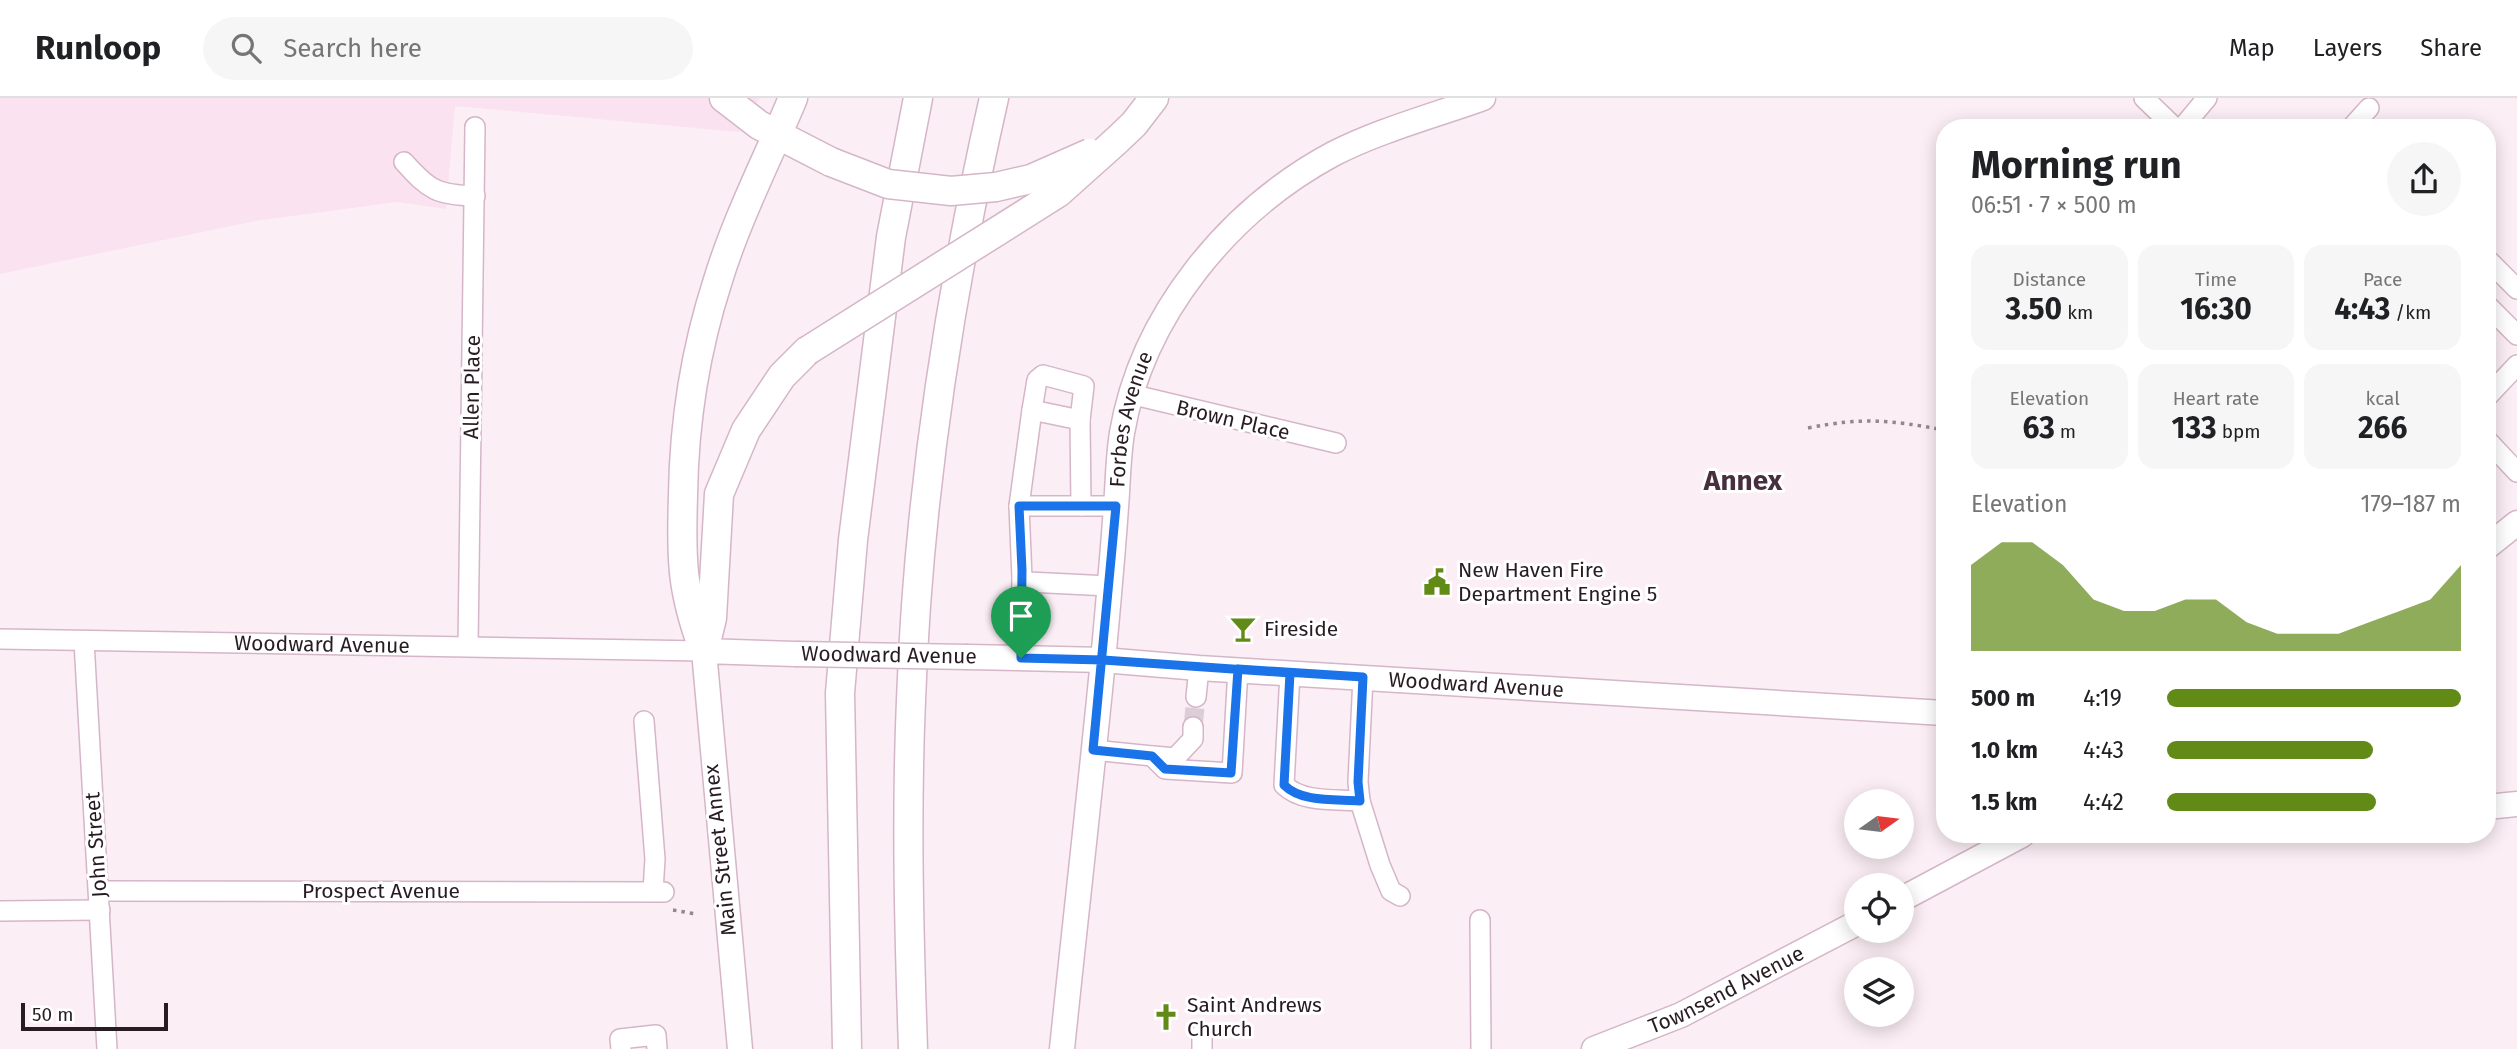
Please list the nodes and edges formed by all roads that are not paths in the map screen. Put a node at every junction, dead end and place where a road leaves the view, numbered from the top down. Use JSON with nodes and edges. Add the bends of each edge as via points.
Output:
{"nodes":[{"id":1,"x":724,"y":98,"type":"edge"},
{"id":2,"x":793,"y":98,"type":"edge"},
{"id":3,"x":918,"y":98,"type":"edge"},
{"id":4,"x":994,"y":98,"type":"edge"},
{"id":5,"x":1154,"y":98,"type":"edge"},
{"id":6,"x":1483,"y":98,"type":"edge"},
{"id":7,"x":2144,"y":98,"type":"edge"},
{"id":8,"x":2207,"y":98,"type":"edge"},
{"id":9,"x":1454,"y":103,"type":"edge"},
{"id":10,"x":2369,"y":108,"type":"dead end"},
{"id":11,"x":2166,"y":119,"type":"edge"},
{"id":12,"x":2190,"y":119,"type":"edge"},
{"id":13,"x":2359,"y":119,"type":"edge"},
{"id":14,"x":475,"y":127,"type":"dead end"},
{"id":15,"x":778,"y":136,"type":"junction"},
{"id":16,"x":1115,"y":142,"type":"junction"},
{"id":17,"x":404,"y":162,"type":"dead end"},
{"id":18,"x":475,"y":196,"type":"junction"},
{"id":19,"x":2496,"y":268,"type":"edge"},
{"id":20,"x":2517,"y":289,"type":"edge"},
{"id":21,"x":2496,"y":314,"type":"edge"},
{"id":22,"x":2517,"y":335,"type":"edge"},
{"id":23,"x":2517,"y":365,"type":"edge"},
{"id":24,"x":2496,"y":387,"type":"edge"},
{"id":25,"x":1130,"y":394,"type":"junction"},
{"id":26,"x":1032,"y":411,"type":"junction"},
{"id":27,"x":1080,"y":420,"type":"junction"},
{"id":28,"x":1336,"y":443,"type":"dead end"},
{"id":29,"x":2496,"y":450,"type":"edge"},
{"id":30,"x":2517,"y":472,"type":"edge"},
{"id":31,"x":1019,"y":506,"type":"junction"},
{"id":32,"x":1081,"y":506,"type":"junction"},
{"id":33,"x":1116,"y":506,"type":"junction"},
{"id":34,"x":2517,"y":523,"type":"edge"},
{"id":35,"x":2496,"y":540,"type":"edge"},
{"id":36,"x":1022,"y":578,"type":"junction"},
{"id":37,"x":1109,"y":586,"type":"junction"},
{"id":38,"x":0,"y":639,"type":"edge"},
{"id":39,"x":83,"y":641,"type":"junction"},
{"id":40,"x":468,"y":646,"type":"junction"},
{"id":41,"x":704,"y":651,"type":"junction"},
{"id":42,"x":1021,"y":658,"type":"junction"},
{"id":43,"x":1103,"y":660,"type":"junction"},
{"id":44,"x":1193,"y":668,"type":"junction"},
{"id":45,"x":1238,"y":669,"type":"junction"},
{"id":46,"x":1290,"y":673,"type":"junction"},
{"id":47,"x":1363,"y":677,"type":"junction"},
{"id":48,"x":1191,"y":697,"type":"tunnel mouth"},
{"id":49,"x":1936,"y":713,"type":"edge"},
{"id":50,"x":644,"y":721,"type":"dead end"},
{"id":51,"x":1189,"y":726,"type":"tunnel mouth"},
{"id":52,"x":1093,"y":750,"type":"junction"},
{"id":53,"x":1152,"y":756,"type":"junction"},
{"id":54,"x":1360,"y":801,"type":"junction"},
{"id":55,"x":2517,"y":804,"type":"edge"},
{"id":56,"x":2496,"y":806,"type":"edge"},
{"id":57,"x":2007,"y":843,"type":"edge"},
{"id":58,"x":1914,"y":893,"type":"edge"},
{"id":59,"x":1400,"y":896,"type":"dead end"},
{"id":60,"x":100,"y":901,"type":"junction"},
{"id":61,"x":0,"y":911,"type":"edge"},
{"id":62,"x":1480,"y":920,"type":"dead end"},
{"id":63,"x":1844,"y":930,"type":"edge"},
{"id":64,"x":107,"y":1049,"type":"edge"},
{"id":65,"x":621,"y":1049,"type":"edge"},
{"id":66,"x":657,"y":1049,"type":"edge"},
{"id":67,"x":740,"y":1049,"type":"edge"},
{"id":68,"x":847,"y":1049,"type":"edge"},
{"id":69,"x":913,"y":1049,"type":"edge"},
{"id":70,"x":1062,"y":1049,"type":"edge"},
{"id":71,"x":1481,"y":1049,"type":"edge"},
{"id":72,"x":1594,"y":1049,"type":"edge"}],
"edges":[{"from":1,"to":15,"type":"highway"},
{"from":2,"to":15,"type":"highway"},
{"from":3,"to":68,"type":"highway","via":[[889,249],[853,540],[840,693]]},
{"from":4,"to":69,"type":"highway","via":[[946,342],[920,555],[908,793]]},
{"from":5,"to":16,"type":"highway"},
{"from":6,"to":9,"type":"main road","name":"Forbes Avenue"},
{"from":7,"to":11,"type":"street"},
{"from":8,"to":12,"type":"street"},
{"from":9,"to":25,"type":"main road","name":"Forbes Avenue","via":[[1334,154],[1281,187],[1232,228],[1163,319]]},
{"from":10,"to":13,"type":"street"},
{"from":14,"to":18,"type":"street","name":"Allen Place"},
{"from":15,"to":16,"type":"highway","bridge":true,"via":[[888,184],[951,191],[1031,178]]},
{"from":15,"to":41,"type":"highway","via":[[718,278],[684,430],[681,564],[688,610]]},
{"from":16,"to":41,"type":"highway","bridge":true,"via":[[1058,193],[807,351],[782,376],[746,430],[719,494],[712,618]]},
{"from":17,"to":18,"type":"street","via":[[433,190]]},
{"from":18,"to":40,"type":"street","name":"Allen Place"},
{"from":19,"to":20,"type":"street"},
{"from":21,"to":22,"type":"street"},
{"from":23,"to":24,"type":"street"},
{"from":25,"to":28,"type":"street","name":"Brown Place"},
{"from":25,"to":33,"type":"main road","name":"Forbes Avenue","via":[[1121,435]]},
{"from":26,"to":27,"type":"street"},
{"from":26,"to":27,"type":"street","via":[[1037,380],[1043,375],[1084,386]]},
{"from":26,"to":31,"type":"street"},
{"from":27,"to":32,"type":"street"},
{"from":29,"to":30,"type":"street"},
{"from":31,"to":32,"type":"street"},
{"from":31,"to":36,"type":"street"},
{"from":32,"to":33,"type":"street"},
{"from":33,"to":37,"type":"main road","name":"Forbes Avenue"},
{"from":34,"to":35,"type":"main road"},
{"from":36,"to":37,"type":"street"},
{"from":36,"to":42,"type":"street"},
{"from":37,"to":43,"type":"main road","name":"Forbes Avenue"},
{"from":38,"to":39,"type":"street","name":"Woodward Avenue"},
{"from":39,"to":40,"type":"street","name":"Woodward Avenue"},
{"from":39,"to":60,"type":"street","name":"John Street"},
{"from":40,"to":41,"type":"street","name":"Woodward Avenue"},
{"from":41,"to":42,"type":"main road","name":"Woodward Avenue","bridge":true},
{"from":41,"to":67,"type":"main road","name":"Main Street Annex"},
{"from":42,"to":43,"type":"main road","name":"Woodward Avenue"},
{"from":43,"to":44,"type":"main road","name":"Woodward Avenue"},
{"from":43,"to":52,"type":"main road","name":"Forbes Avenue"},
{"from":44,"to":45,"type":"main road","name":"Woodward Avenue"},
{"from":44,"to":48,"type":"street"},
{"from":45,"to":46,"type":"main road","name":"Woodward Avenue"},
{"from":45,"to":53,"type":"street","via":[[1231,773],[1165,769]]},
{"from":46,"to":47,"type":"main road","name":"Woodward Avenue"},
{"from":46,"to":54,"type":"street","via":[[1284,785],[1292,793]]},
{"from":47,"to":49,"type":"main road","name":"Woodward Avenue"},
{"from":47,"to":54,"type":"street"},
{"from":50,"to":60,"type":"street","name":"Prospect Avenue","via":[[659,892]]},
{"from":51,"to":53,"type":"street","via":[[1193,739],[1175,758]]},
{"from":52,"to":53,"type":"street"},
{"from":52,"to":70,"type":"main road","name":"Forbes Avenue"},
{"from":54,"to":59,"type":"street","via":[[1380,865],[1391,891]]},
{"from":55,"to":56,"type":"main road"},
{"from":57,"to":58,"type":"main road"},
{"from":60,"to":61,"type":"street","name":"Prospect Avenue"},
{"from":60,"to":64,"type":"street","name":"John Street"},
{"from":62,"to":71,"type":"street"},
{"from":63,"to":72,"type":"main road","name":"Townsend Avenue","via":[[1681,1015]]},
{"from":65,"to":66,"type":"street","via":[[620,1039],[656,1035]]}]}
